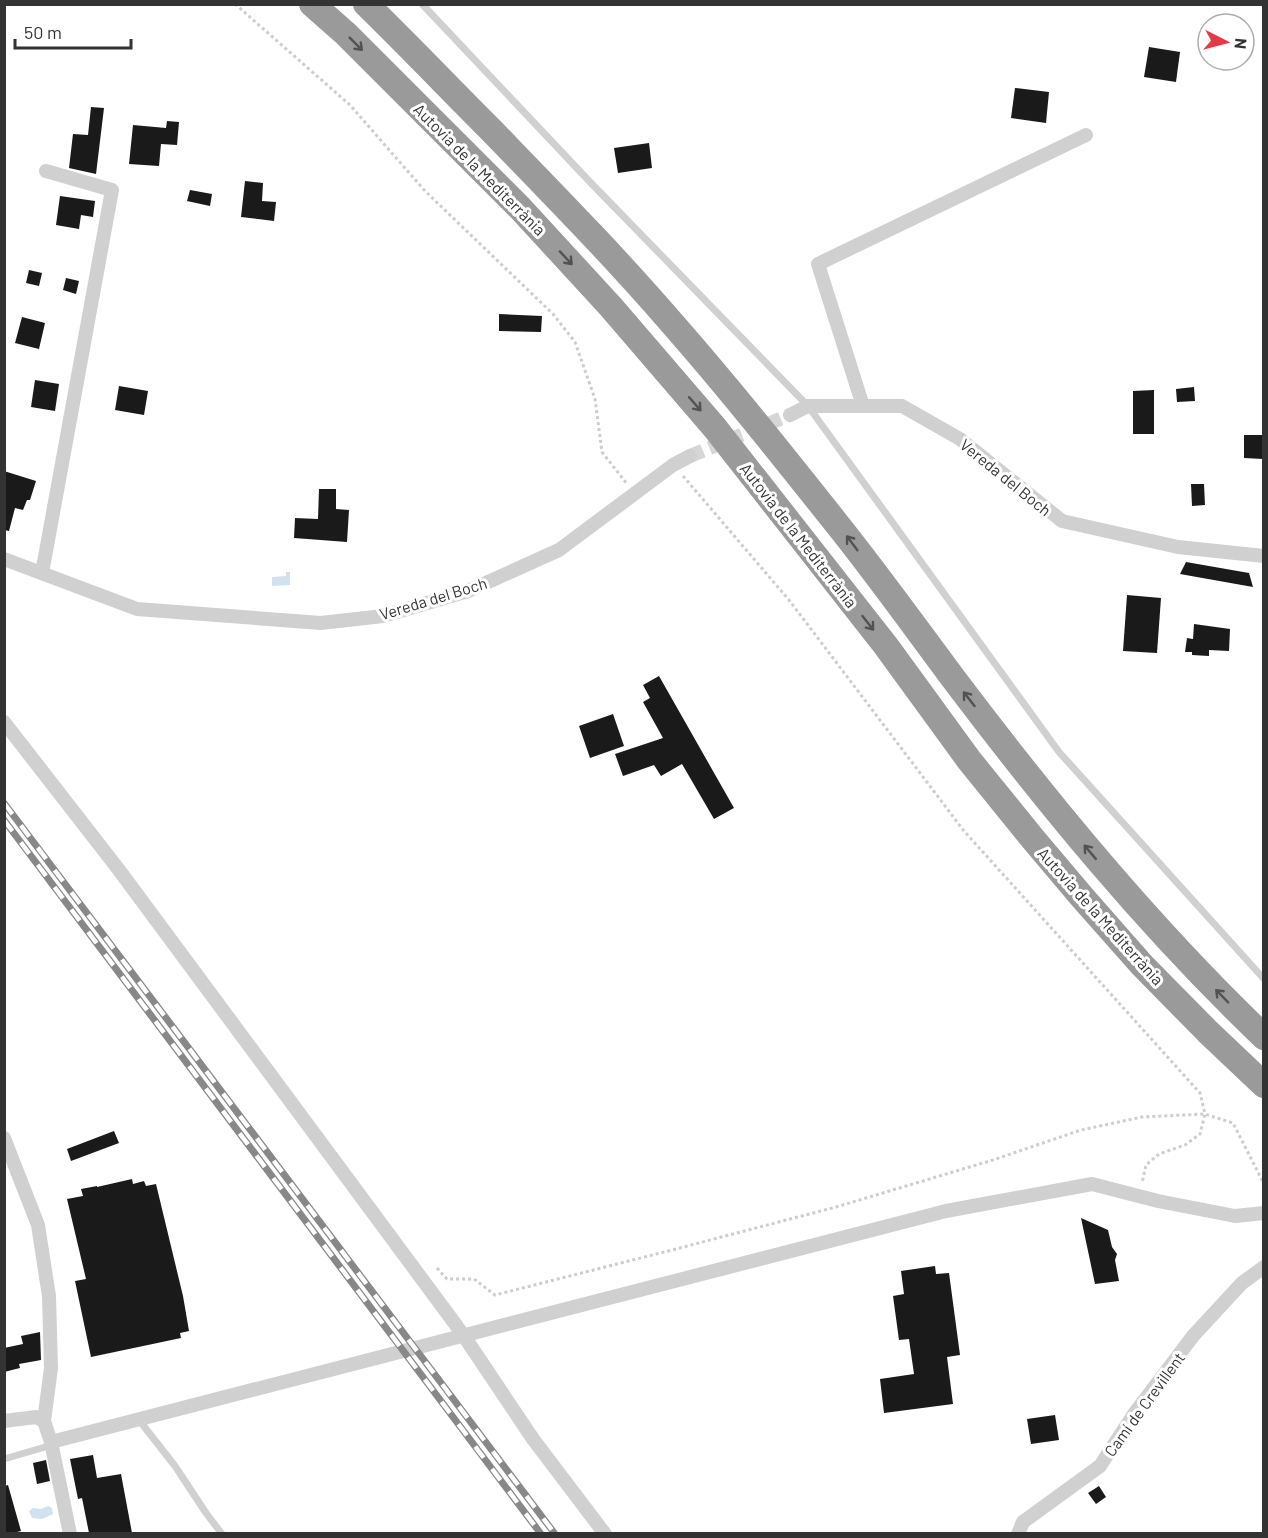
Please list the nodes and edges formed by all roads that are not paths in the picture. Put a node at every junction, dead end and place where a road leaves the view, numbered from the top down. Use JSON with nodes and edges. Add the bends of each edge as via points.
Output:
{"nodes":[{"id":1,"x":312,"y":4,"type":"edge"},
{"id":2,"x":366,"y":4,"type":"edge"},
{"id":3,"x":422,"y":4,"type":"edge"},
{"id":4,"x":1086,"y":135,"type":"dead end"},
{"id":5,"x":46,"y":171,"type":"dead end"},
{"id":6,"x":808,"y":406,"type":"junction"},
{"id":7,"x":863,"y":406,"type":"junction"},
{"id":8,"x":790,"y":415,"type":"tunnel mouth"},
{"id":9,"x":690,"y":456,"type":"tunnel mouth"},
{"id":10,"x":1263,"y":556,"type":"edge"},
{"id":11,"x":4,"y":559,"type":"edge"},
{"id":12,"x":42,"y":573,"type":"junction"},
{"id":13,"x":4,"y":722,"type":"edge"},
{"id":14,"x":1263,"y":979,"type":"edge"},
{"id":15,"x":1263,"y":1036,"type":"edge"},
{"id":16,"x":1263,"y":1085,"type":"edge"},
{"id":17,"x":4,"y":1138,"type":"edge"},
{"id":18,"x":1263,"y":1213,"type":"edge"},
{"id":19,"x":1263,"y":1267,"type":"edge"},
{"id":20,"x":4,"y":1420,"type":"edge"},
{"id":21,"x":139,"y":1420,"type":"junction"},
{"id":22,"x":44,"y":1421,"type":"junction"},
{"id":23,"x":51,"y":1444,"type":"junction"},
{"id":24,"x":4,"y":1458,"type":"edge"},
{"id":25,"x":70,"y":1533,"type":"edge"},
{"id":26,"x":222,"y":1533,"type":"edge"},
{"id":27,"x":605,"y":1533,"type":"edge"},
{"id":28,"x":1018,"y":1533,"type":"edge"}],
"edges":[{"from":1,"to":16,"type":"highway","name":"Autovia de la Mediterrània","one_way":true,"via":[[520,208],[611,307],[715,428],[1033,839],[1142,964]]},
{"from":15,"to":2,"type":"highway","name":"Autovia de la Mediterrània","one_way":true,"via":[[1114,881],[730,390],[576,217]]},
{"from":3,"to":6,"type":"lane"},
{"from":4,"to":7,"type":"street","via":[[818,264]]},
{"from":5,"to":12,"type":"street","via":[[112,190]]},
{"from":6,"to":7,"type":"street","name":"Vereda del Boch"},
{"from":6,"to":8,"type":"street","name":"Vereda del Boch"},
{"from":6,"to":14,"type":"lane","via":[[1059,752]]},
{"from":7,"to":10,"type":"street","name":"Vereda del Boch","via":[[902,406],[960,439],[1062,521],[1179,548]]},
{"from":9,"to":12,"type":"street","name":"Vereda del Boch","via":[[559,550],[468,591],[383,616],[321,623],[137,609]]},
{"from":11,"to":12,"type":"street","name":"Vereda del Boch"},
{"from":13,"to":27,"type":"street","bridge":true,"via":[[119,870]]},
{"from":17,"to":22,"type":"street","via":[[38,1226],[50,1296],[51,1368]]},
{"from":18,"to":21,"type":"street","via":[[1235,1216],[1092,1184],[946,1211]]},
{"from":19,"to":28,"type":"street","name":"Camí de Crevillent","via":[[1242,1283],[1193,1336],[1100,1466],[1023,1522]]},
{"from":20,"to":22,"type":"street","via":[[36,1417]]},
{"from":21,"to":23,"type":"street"},
{"from":21,"to":26,"type":"lane"},
{"from":22,"to":23,"type":"street"},
{"from":23,"to":24,"type":"lane"},
{"from":23,"to":25,"type":"street"}]}
